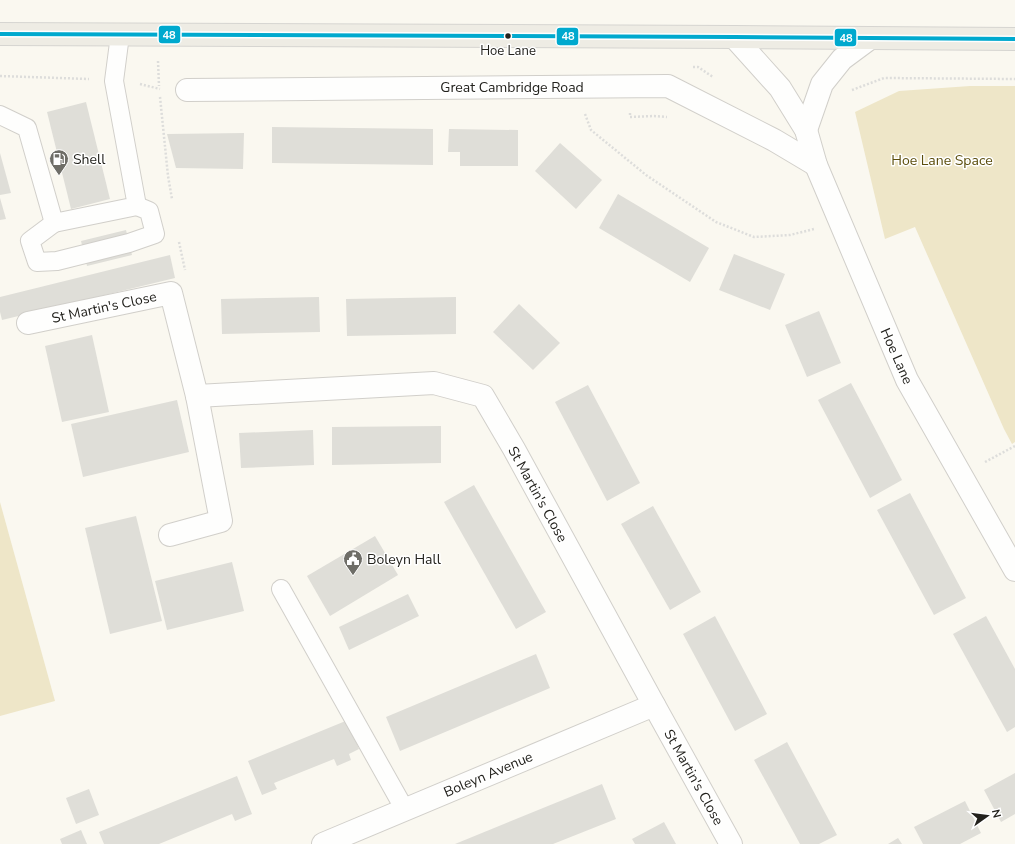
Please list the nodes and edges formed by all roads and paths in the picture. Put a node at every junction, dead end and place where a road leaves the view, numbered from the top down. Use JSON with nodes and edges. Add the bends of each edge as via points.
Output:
{"nodes":[{"id":1,"x":0,"y":34,"type":"edge"},
{"id":2,"x":120,"y":35,"type":"junction"},
{"id":3,"x":156,"y":35,"type":"junction"},
{"id":4,"x":734,"y":37,"type":"junction"},
{"id":5,"x":869,"y":39,"type":"junction"},
{"id":6,"x":1015,"y":39,"type":"edge"},
{"id":7,"x":698,"y":67,"type":"dead end"},
{"id":8,"x":0,"y":76,"type":"edge"},
{"id":9,"x":714,"y":78,"type":"dead end"},
{"id":10,"x":94,"y":79,"type":"dead end"},
{"id":11,"x":1015,"y":79,"type":"edge"},
{"id":12,"x":137,"y":83,"type":"dead end"},
{"id":13,"x":576,"y":87,"type":"junction"},
{"id":14,"x":187,"y":90,"type":"dead end"},
{"id":15,"x":847,"y":91,"type":"dead end"},
{"id":16,"x":160,"y":96,"type":"dead end"},
{"id":17,"x":0,"y":115,"type":"edge"},
{"id":18,"x":806,"y":130,"type":"junction"},
{"id":19,"x":816,"y":165,"type":"junction"},
{"id":20,"x":137,"y":206,"type":"junction"},
{"id":21,"x":173,"y":206,"type":"dead end"},
{"id":22,"x":54,"y":223,"type":"junction"},
{"id":23,"x":840,"y":223,"type":"junction"},
{"id":24,"x":178,"y":236,"type":"dead end"},
{"id":25,"x":171,"y":293,"type":"junction"},
{"id":26,"x":28,"y":323,"type":"dead end"},
{"id":27,"x":197,"y":396,"type":"junction"},
{"id":28,"x":1015,"y":446,"type":"edge"},
{"id":29,"x":961,"y":474,"type":"junction"},
{"id":30,"x":170,"y":535,"type":"dead end"},
{"id":31,"x":1015,"y":570,"type":"edge"},
{"id":32,"x":281,"y":589,"type":"dead end"},
{"id":33,"x":654,"y":705,"type":"junction"},
{"id":34,"x":405,"y":810,"type":"junction"},
{"id":35,"x":323,"y":844,"type":"edge"},
{"id":36,"x":731,"y":844,"type":"edge"}],
"edges":[{"from":1,"to":2,"type":"highway"},
{"from":2,"to":3,"type":"highway"},
{"from":2,"to":20,"type":"lane","via":[[114,81]]},
{"from":3,"to":4,"type":"highway"},
{"from":3,"to":12,"type":"path","via":[[159,89]]},
{"from":4,"to":5,"type":"highway"},
{"from":4,"to":18,"type":"street","name":"Hoe Lane","via":[[780,88]]},
{"from":5,"to":6,"type":"highway"},
{"from":5,"to":18,"type":"street","via":[[842,60],[822,84]]},
{"from":7,"to":9,"type":"path"},
{"from":8,"to":10,"type":"path"},
{"from":11,"to":15,"type":"path","via":[[884,78]]},
{"from":13,"to":14,"type":"street","name":"Great Cambridge Road"},
{"from":13,"to":19,"type":"street","name":"Great Cambridge Road","via":[[668,86],[774,140]]},
{"from":13,"to":23,"type":"path","via":[[591,130],[646,175],[716,222],[754,237],[790,235]]},
{"from":16,"to":21,"type":"path"},
{"from":17,"to":22,"type":"lane","via":[[27,128]]},
{"from":18,"to":19,"type":"street","name":"Hoe Lane"},
{"from":19,"to":23,"type":"street","name":"Hoe Lane"},
{"from":20,"to":22,"type":"lane"},
{"from":20,"to":22,"type":"lane","via":[[148,212],[155,234],[57,261],[37,262],[30,241]]},
{"from":23,"to":29,"type":"street","name":"Hoe Lane","via":[[907,380]]},
{"from":24,"to":25,"type":"path","via":[[188,288]]},
{"from":25,"to":26,"type":"street","name":"St Martin's Close"},
{"from":25,"to":27,"type":"street","name":"St Martin's Close"},
{"from":27,"to":30,"type":"street","name":"St Martin's Close","via":[[222,520]]},
{"from":27,"to":33,"type":"street","name":"St Martin's Close","via":[[434,383],[483,396]]},
{"from":28,"to":29,"type":"path"},
{"from":29,"to":31,"type":"street","name":"Hoe Lane"},
{"from":32,"to":34,"type":"lane"},
{"from":33,"to":34,"type":"street","name":"Boleyn Avenue"},
{"from":33,"to":36,"type":"street","name":"St Martin's Close"},
{"from":34,"to":35,"type":"street","name":"Boleyn Avenue"}]}
